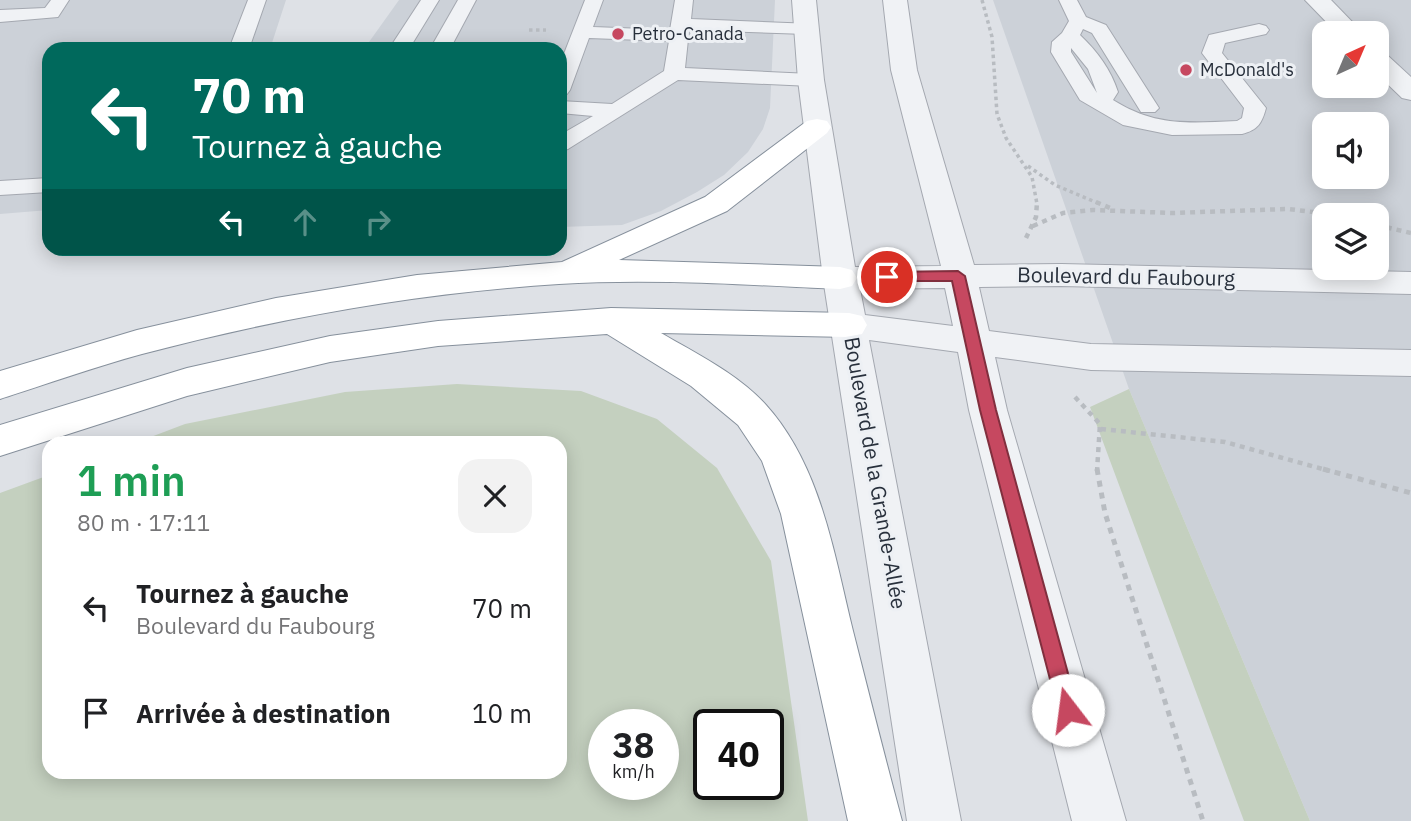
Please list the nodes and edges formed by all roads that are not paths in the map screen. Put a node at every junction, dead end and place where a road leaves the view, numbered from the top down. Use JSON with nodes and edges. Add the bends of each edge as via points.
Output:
{"nodes":[{"id":1,"x":11,"y":0,"type":"edge"},
{"id":2,"x":60,"y":0,"type":"edge"},
{"id":3,"x":257,"y":0,"type":"edge"},
{"id":4,"x":430,"y":0,"type":"edge"},
{"id":5,"x":467,"y":0,"type":"edge"},
{"id":6,"x":594,"y":0,"type":"edge"},
{"id":7,"x":684,"y":0,"type":"edge"},
{"id":8,"x":804,"y":0,"type":"edge"},
{"id":9,"x":894,"y":0,"type":"edge"},
{"id":10,"x":1068,"y":0,"type":"edge"},
{"id":11,"x":1317,"y":0,"type":"edge"},
{"id":12,"x":0,"y":16,"type":"edge"},
{"id":13,"x":1339,"y":21,"type":"edge"},
{"id":14,"x":806,"y":28,"type":"junction"},
{"id":15,"x":1074,"y":29,"type":"junction"},
{"id":16,"x":680,"y":30,"type":"junction"},
{"id":17,"x":1259,"y":30,"type":"dead end"},
{"id":18,"x":582,"y":32,"type":"junction"},
{"id":19,"x":242,"y":42,"type":"edge"},
{"id":20,"x":403,"y":42,"type":"edge"},
{"id":21,"x":444,"y":42,"type":"edge"},
{"id":22,"x":567,"y":72,"type":"edge"},
{"id":23,"x":1390,"y":72,"type":"edge"},
{"id":24,"x":674,"y":74,"type":"junction"},
{"id":25,"x":811,"y":80,"type":"junction"},
{"id":26,"x":1411,"y":92,"type":"edge"},
{"id":27,"x":567,"y":108,"type":"edge"},
{"id":28,"x":1148,"y":108,"type":"dead end"},
{"id":29,"x":616,"y":111,"type":"junction"},
{"id":30,"x":817,"y":127,"type":"junction"},
{"id":31,"x":567,"y":141,"type":"edge"},
{"id":32,"x":42,"y":185,"type":"edge"},
{"id":33,"x":0,"y":188,"type":"edge"},
{"id":34,"x":561,"y":273,"type":"junction"},
{"id":35,"x":958,"y":276,"type":"junction"},
{"id":36,"x":840,"y":278,"type":"junction"},
{"id":37,"x":1411,"y":283,"type":"edge"},
{"id":38,"x":611,"y":320,"type":"junction"},
{"id":39,"x":849,"y":325,"type":"junction"},
{"id":40,"x":971,"y":339,"type":"junction"},
{"id":41,"x":1411,"y":363,"type":"edge"},
{"id":42,"x":0,"y":386,"type":"edge"},
{"id":43,"x":0,"y":442,"type":"edge"},
{"id":44,"x":875,"y":821,"type":"edge"},
{"id":45,"x":934,"y":821,"type":"edge"},
{"id":46,"x":1099,"y":821,"type":"edge"}],
"edges":[{"from":1,"to":12,"type":"lane"},
{"from":2,"to":12,"type":"lane","via":[[51,13]]},
{"from":3,"to":19,"type":"lane"},
{"from":4,"to":20,"type":"lane"},
{"from":5,"to":21,"type":"lane"},
{"from":6,"to":18,"type":"lane"},
{"from":7,"to":16,"type":"lane"},
{"from":8,"to":14,"type":"street","name":"Boulevard de la Grande-Allée"},
{"from":9,"to":35,"type":"street","via":[[904,70],[952,238]]},
{"from":10,"to":15,"type":"lane"},
{"from":11,"to":13,"type":"street"},
{"from":14,"to":16,"type":"lane"},
{"from":14,"to":25,"type":"street","name":"Boulevard de la Grande-Allée"},
{"from":15,"to":17,"type":"lane","via":[[1062,42],[1061,52],[1087,96],[1130,119],[1167,128],[1242,127],[1252,121],[1255,108],[1212,53],[1212,44],[1216,39]]},
{"from":15,"to":28,"type":"lane","via":[[1100,29]]},
{"from":16,"to":18,"type":"lane"},
{"from":16,"to":24,"type":"lane"},
{"from":18,"to":22,"type":"lane"},
{"from":23,"to":26,"type":"street"},
{"from":24,"to":25,"type":"lane"},
{"from":24,"to":29,"type":"lane"},
{"from":25,"to":30,"type":"street","name":"Boulevard de la Grande-Allée"},
{"from":27,"to":29,"type":"lane"},
{"from":29,"to":31,"type":"lane"},
{"from":30,"to":34,"type":"highway","via":[[716,204]]},
{"from":30,"to":36,"type":"street","name":"Boulevard de la Grande-Allée"},
{"from":32,"to":33,"type":"lane"},
{"from":34,"to":36,"type":"highway"},
{"from":34,"to":42,"type":"highway","via":[[421,285],[288,307],[166,336]]},
{"from":35,"to":36,"type":"street","name":"Boulevard du Faubourg"},
{"from":35,"to":37,"type":"street","name":"Boulevard du Faubourg"},
{"from":35,"to":40,"type":"street"},
{"from":36,"to":39,"type":"street","name":"Boulevard de la Grande-Allée"},
{"from":38,"to":39,"type":"highway"},
{"from":38,"to":43,"type":"highway","via":[[449,332],[311,353],[157,388]]},
{"from":38,"to":44,"type":"highway","via":[[735,399],[752,415],[779,456],[801,514]]},
{"from":39,"to":40,"type":"street"},
{"from":39,"to":45,"type":"street","name":"Boulevard de la Grande-Allée"},
{"from":40,"to":41,"type":"street","via":[[1091,357]]},
{"from":40,"to":46,"type":"street"}]}
